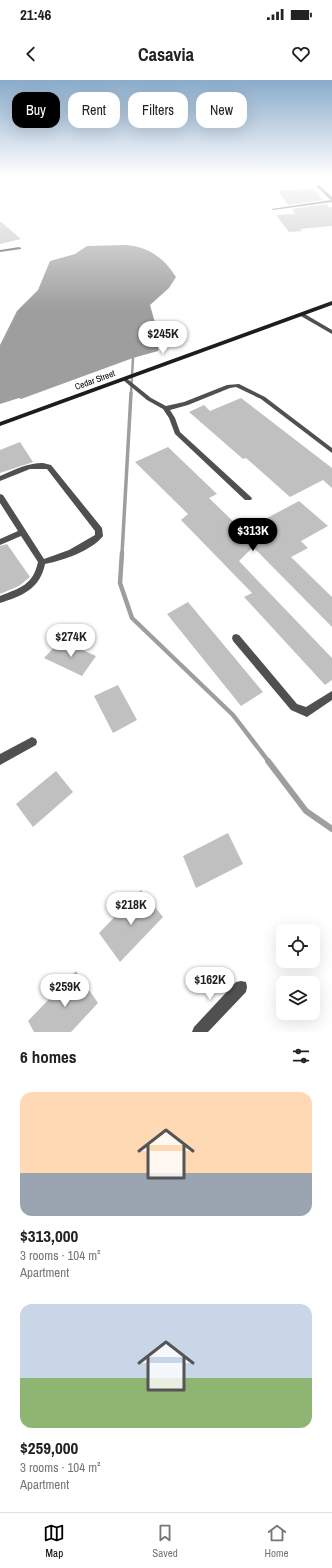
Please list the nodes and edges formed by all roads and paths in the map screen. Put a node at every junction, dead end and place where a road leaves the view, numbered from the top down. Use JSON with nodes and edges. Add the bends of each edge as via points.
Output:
{"nodes":[{"id":1,"x":18,"y":248,"type":"dead end"},
{"id":2,"x":0,"y":251,"type":"edge"},
{"id":3,"x":332,"y":303,"type":"edge"},
{"id":4,"x":301,"y":314,"type":"junction"},
{"id":5,"x":332,"y":332,"type":"edge"},
{"id":6,"x":125,"y":378,"type":"junction"},
{"id":7,"x":166,"y":409,"type":"junction"},
{"id":8,"x":0,"y":424,"type":"edge"},
{"id":9,"x":332,"y":450,"type":"edge"},
{"id":10,"x":0,"y":478,"type":"edge"},
{"id":11,"x":0,"y":497,"type":"edge"},
{"id":12,"x":248,"y":498,"type":"dead end"},
{"id":13,"x":23,"y":532,"type":"junction"},
{"id":14,"x":0,"y":542,"type":"edge"},
{"id":15,"x":42,"y":562,"type":"junction"},
{"id":16,"x":0,"y":600,"type":"edge"},
{"id":17,"x":236,"y":638,"type":"dead end"},
{"id":18,"x":332,"y":695,"type":"edge"},
{"id":19,"x":32,"y":742,"type":"dead end"},
{"id":20,"x":0,"y":760,"type":"edge"},
{"id":21,"x":240,"y":987,"type":"dead end"},
{"id":22,"x":199,"y":1032,"type":"edge"}],
"edges":[{"from":1,"to":2,"type":"street"},
{"from":3,"to":4,"type":"street","name":"Cedar Street"},
{"from":4,"to":5,"type":"street"},
{"from":4,"to":6,"type":"street","name":"Cedar Street"},
{"from":6,"to":7,"type":"street","via":[[145,396]]},
{"from":6,"to":8,"type":"street","name":"Cedar Street"},
{"from":7,"to":9,"type":"street","via":[[178,407],[229,386],[237,386],[263,398]]},
{"from":7,"to":12,"type":"street","via":[[177,433]]},
{"from":10,"to":15,"type":"street","via":[[26,468],[41,465],[49,467],[98,530],[99,536],[92,542]]},
{"from":11,"to":13,"type":"street"},
{"from":13,"to":14,"type":"street"},
{"from":13,"to":15,"type":"street"},
{"from":15,"to":16,"type":"street","via":[[41,571],[33,585]]},
{"from":17,"to":18,"type":"street","via":[[294,706],[307,712]]},
{"from":19,"to":20,"type":"street"},
{"from":21,"to":22,"type":"street"}]}
